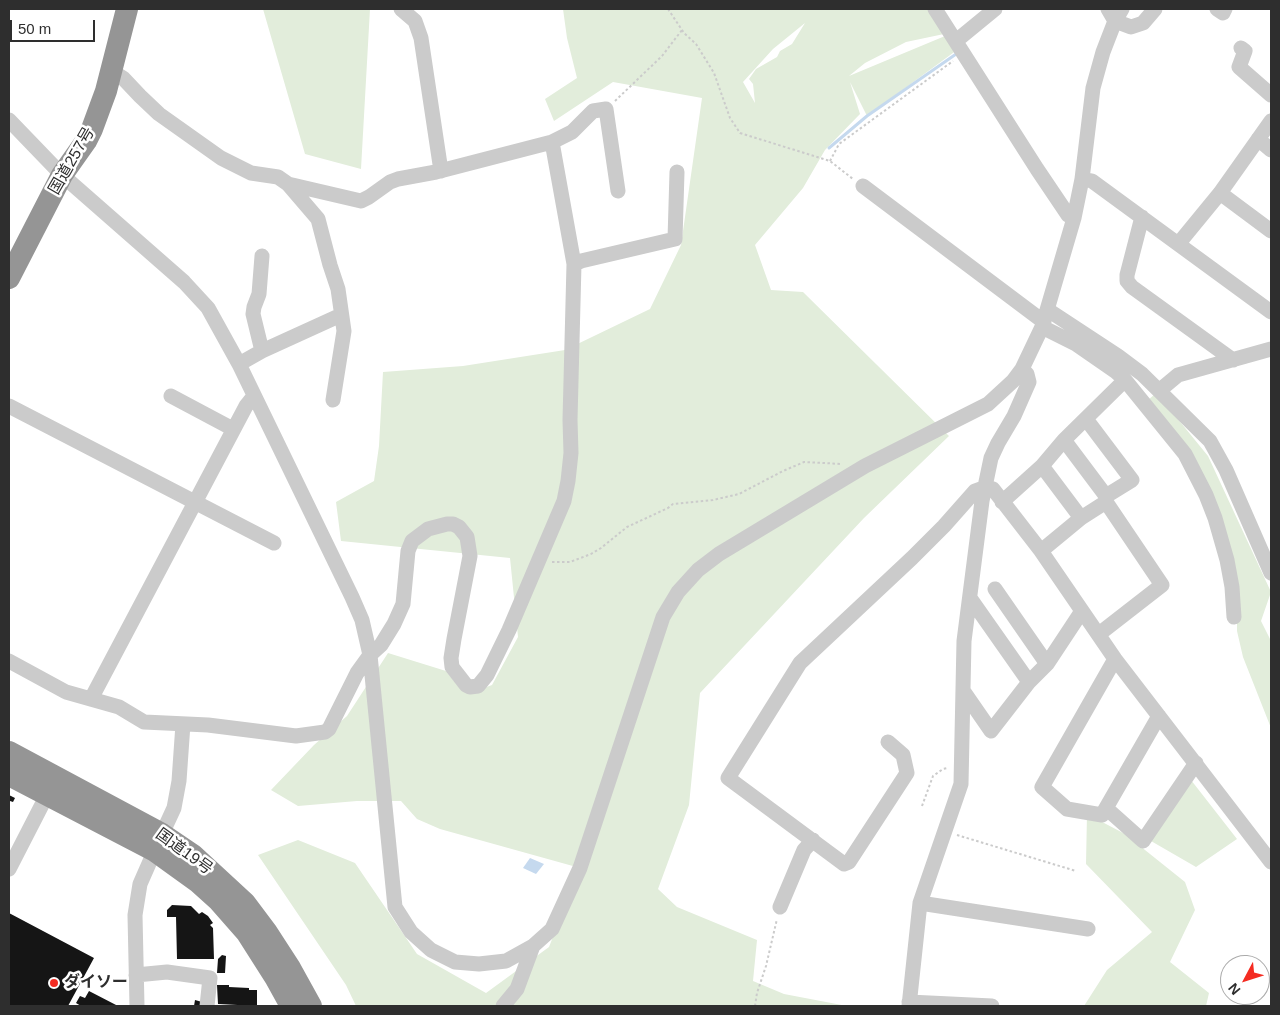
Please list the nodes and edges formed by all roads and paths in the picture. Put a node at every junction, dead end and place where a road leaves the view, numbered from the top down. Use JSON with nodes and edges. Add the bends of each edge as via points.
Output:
{"nodes":[{"id":1,"x":127,"y":9,"type":"edge"},
{"id":2,"x":401,"y":9,"type":"edge"},
{"id":3,"x":668,"y":9,"type":"edge"},
{"id":4,"x":935,"y":9,"type":"edge"},
{"id":5,"x":995,"y":9,"type":"edge"},
{"id":6,"x":1155,"y":9,"type":"edge"},
{"id":7,"x":1217,"y":9,"type":"edge"},
{"id":8,"x":1225,"y":9,"type":"edge"},
{"id":9,"x":1115,"y":13,"type":"edge"},
{"id":10,"x":682,"y":29,"type":"junction"},
{"id":11,"x":960,"y":47,"type":"junction"},
{"id":12,"x":1241,"y":48,"type":"dead end"},
{"id":13,"x":112,"y":71,"type":"junction"},
{"id":14,"x":1271,"y":94,"type":"edge"},
{"id":15,"x":606,"y":109,"type":"junction"},
{"id":16,"x":9,"y":120,"type":"edge"},
{"id":17,"x":1271,"y":121,"type":"edge"},
{"id":18,"x":1258,"y":140,"type":"junction"},
{"id":19,"x":552,"y":142,"type":"junction"},
{"id":20,"x":1271,"y":150,"type":"edge"},
{"id":21,"x":830,"y":161,"type":"junction"},
{"id":22,"x":441,"y":171,"type":"junction"},
{"id":23,"x":677,"y":172,"type":"dead end"},
{"id":24,"x":62,"y":175,"type":"junction"},
{"id":25,"x":1082,"y":178,"type":"junction"},
{"id":26,"x":288,"y":184,"type":"junction"},
{"id":27,"x":863,"y":186,"type":"joint"},
{"id":28,"x":618,"y":191,"type":"dead end"},
{"id":29,"x":1220,"y":193,"type":"junction"},
{"id":30,"x":1142,"y":217,"type":"junction"},
{"id":31,"x":1074,"y":218,"type":"junction"},
{"id":32,"x":1271,"y":231,"type":"edge"},
{"id":33,"x":1179,"y":243,"type":"junction"},
{"id":34,"x":262,"y":256,"type":"dead end"},
{"id":35,"x":574,"y":264,"type":"junction"},
{"id":36,"x":9,"y":278,"type":"edge"},
{"id":37,"x":1271,"y":312,"type":"edge"},
{"id":38,"x":341,"y":315,"type":"junction"},
{"id":39,"x":1044,"y":320,"type":"junction"},
{"id":40,"x":1271,"y":349,"type":"edge"},
{"id":41,"x":262,"y":351,"type":"junction"},
{"id":42,"x":1233,"y":360,"type":"junction"},
{"id":43,"x":239,"y":364,"type":"junction"},
{"id":44,"x":1022,"y":369,"type":"junction"},
{"id":45,"x":1125,"y":380,"type":"junction"},
{"id":46,"x":1160,"y":390,"type":"junction"},
{"id":47,"x":170,"y":396,"type":"dead end"},
{"id":48,"x":254,"y":396,"type":"junction"},
{"id":49,"x":333,"y":400,"type":"dead end"},
{"id":50,"x":988,"y":404,"type":"junction"},
{"id":51,"x":9,"y":406,"type":"edge"},
{"id":52,"x":1014,"y":416,"type":"junction"},
{"id":53,"x":1086,"y":419,"type":"junction"},
{"id":54,"x":234,"y":429,"type":"junction"},
{"id":55,"x":1064,"y":440,"type":"junction"},
{"id":56,"x":865,"y":466,"type":"junction"},
{"id":57,"x":1042,"y":466,"type":"junction"},
{"id":58,"x":986,"y":487,"type":"junction"},
{"id":59,"x":1106,"y":499,"type":"junction"},
{"id":60,"x":194,"y":502,"type":"junction"},
{"id":61,"x":1002,"y":502,"type":"junction"},
{"id":62,"x":1081,"y":518,"type":"junction"},
{"id":63,"x":274,"y":543,"type":"dead end"},
{"id":64,"x":1041,"y":551,"type":"junction"},
{"id":65,"x":540,"y":558,"type":"junction"},
{"id":66,"x":1271,"y":573,"type":"edge"},
{"id":67,"x":994,"y":589,"type":"dead end"},
{"id":68,"x":970,"y":598,"type":"junction"},
{"id":69,"x":1082,"y":610,"type":"junction"},
{"id":70,"x":1234,"y":616,"type":"dead end"},
{"id":71,"x":1098,"y":634,"type":"junction"},
{"id":72,"x":370,"y":655,"type":"junction"},
{"id":73,"x":1115,"y":659,"type":"junction"},
{"id":74,"x":9,"y":661,"type":"edge"},
{"id":75,"x":1046,"y":664,"type":"junction"},
{"id":76,"x":1029,"y":682,"type":"junction"},
{"id":77,"x":964,"y":692,"type":"junction"},
{"id":78,"x":91,"y":699,"type":"junction"},
{"id":79,"x":1159,"y":716,"type":"junction"},
{"id":80,"x":183,"y":724,"type":"junction"},
{"id":81,"x":888,"y":742,"type":"dead end"},
{"id":82,"x":9,"y":752,"type":"edge"},
{"id":83,"x":1196,"y":763,"type":"junction"},
{"id":84,"x":963,"y":766,"type":"junction"},
{"id":85,"x":9,"y":775,"type":"edge"},
{"id":86,"x":47,"y":795,"type":"junction"},
{"id":87,"x":922,"y":806,"type":"dead end"},
{"id":88,"x":1106,"y":808,"type":"junction"},
{"id":89,"x":945,"y":831,"type":"junction"},
{"id":90,"x":813,"y":840,"type":"junction"},
{"id":91,"x":158,"y":842,"type":"junction"},
{"id":92,"x":1271,"y":862,"type":"edge"},
{"id":93,"x":9,"y":869,"type":"edge"},
{"id":94,"x":1076,"y":871,"type":"dead end"},
{"id":95,"x":920,"y":903,"type":"junction"},
{"id":96,"x":780,"y":907,"type":"joint"},
{"id":97,"x":1088,"y":929,"type":"dead end"},
{"id":98,"x":533,"y":946,"type":"junction"},
{"id":99,"x":136,"y":975,"type":"junction"},
{"id":100,"x":909,"y":1004,"type":"edge"},
{"id":101,"x":137,"y":1006,"type":"edge"},
{"id":102,"x":207,"y":1006,"type":"edge"},
{"id":103,"x":292,"y":1006,"type":"edge"},
{"id":104,"x":312,"y":1006,"type":"edge"},
{"id":105,"x":503,"y":1006,"type":"edge"},
{"id":106,"x":755,"y":1006,"type":"edge"},
{"id":107,"x":992,"y":1006,"type":"edge"}],
"edges":[{"from":1,"to":13,"type":"highway","name":"国道257号"},
{"from":2,"to":22,"type":"street","via":[[415,21],[421,38]]},
{"from":3,"to":10,"type":"path"},
{"from":4,"to":11,"type":"street"},
{"from":5,"to":11,"type":"street"},
{"from":6,"to":9,"type":"street","via":[[1137,26],[1127,27]]},
{"from":7,"to":8,"type":"street","via":[[1223,13]]},
{"from":9,"to":25,"type":"street","via":[[1093,88]]},
{"from":10,"to":15,"type":"path","via":[[662,56]]},
{"from":10,"to":21,"type":"path","via":[[714,73],[730,118],[740,133]]},
{"from":11,"to":21,"type":"path","via":[[840,144]]},
{"from":11,"to":31,"type":"street","via":[[1068,215]]},
{"from":12,"to":14,"type":"street","via":[[1245,51],[1239,67]]},
{"from":13,"to":24,"type":"highway","name":"国道257号","via":[[92,129]]},
{"from":13,"to":26,"type":"street","via":[[159,114],[221,158],[250,173],[278,178]]},
{"from":15,"to":19,"type":"street","via":[[594,111],[572,132]]},
{"from":15,"to":28,"type":"street"},
{"from":16,"to":24,"type":"street"},
{"from":17,"to":18,"type":"street"},
{"from":18,"to":20,"type":"street"},
{"from":18,"to":29,"type":"street"},
{"from":19,"to":22,"type":"street"},
{"from":19,"to":35,"type":"street"},
{"from":21,"to":27,"type":"path"},
{"from":22,"to":26,"type":"street","via":[[390,182],[361,201]]},
{"from":23,"to":35,"type":"street","via":[[674,239]]},
{"from":24,"to":36,"type":"highway","name":"国道257号"},
{"from":24,"to":43,"type":"street","via":[[200,297]]},
{"from":25,"to":30,"type":"street","via":[[1092,181]]},
{"from":25,"to":31,"type":"street"},
{"from":26,"to":38,"type":"street","via":[[318,220],[338,289]]},
{"from":27,"to":39,"type":"street"},
{"from":29,"to":32,"type":"street"},
{"from":29,"to":33,"type":"street"},
{"from":30,"to":33,"type":"street"},
{"from":30,"to":42,"type":"street","via":[[1127,282]]},
{"from":31,"to":39,"type":"street"},
{"from":33,"to":37,"type":"street"},
{"from":34,"to":41,"type":"street","via":[[259,294],[253,314]]},
{"from":35,"to":65,"type":"street","via":[[568,482],[564,501]]},
{"from":38,"to":41,"type":"street"},
{"from":38,"to":49,"type":"street","via":[[344,330]]},
{"from":39,"to":44,"type":"street"},
{"from":39,"to":45,"type":"street"},
{"from":39,"to":46,"type":"street","via":[[1118,356]]},
{"from":40,"to":42,"type":"street"},
{"from":41,"to":43,"type":"street"},
{"from":42,"to":46,"type":"street","via":[[1178,375]]},
{"from":43,"to":48,"type":"street"},
{"from":44,"to":50,"type":"street"},
{"from":44,"to":52,"type":"street","via":[[1029,382]]},
{"from":45,"to":53,"type":"street"},
{"from":45,"to":70,"type":"street","via":[[1185,454],[1206,495],[1227,560]]},
{"from":46,"to":66,"type":"street","via":[[1210,441]]},
{"from":47,"to":54,"type":"street"},
{"from":48,"to":54,"type":"street"},
{"from":48,"to":72,"type":"street","via":[[352,597],[362,620]]},
{"from":50,"to":52,"type":"street","via":[[1002,407]]},
{"from":50,"to":56,"type":"street"},
{"from":51,"to":60,"type":"street"},
{"from":52,"to":58,"type":"street","via":[[991,458]]},
{"from":53,"to":55,"type":"street"},
{"from":53,"to":59,"type":"street","via":[[1132,480]]},
{"from":54,"to":60,"type":"street"},
{"from":55,"to":57,"type":"street"},
{"from":55,"to":59,"type":"street"},
{"from":56,"to":65,"type":"path","via":[[804,462],[740,494],[673,504],[627,527],[601,548],[579,559],[555,563]]},
{"from":56,"to":98,"type":"street","via":[[719,554],[698,570],[678,592],[663,617],[580,868],[552,929]]},
{"from":57,"to":61,"type":"street"},
{"from":57,"to":62,"type":"street"},
{"from":58,"to":61,"type":"street","via":[[993,489]]},
{"from":58,"to":68,"type":"street"},
{"from":58,"to":90,"type":"street","via":[[975,491],[912,558],[800,663],[728,778]]},
{"from":59,"to":62,"type":"street"},
{"from":59,"to":71,"type":"street","via":[[1162,585]]},
{"from":60,"to":63,"type":"street"},
{"from":60,"to":78,"type":"street"},
{"from":61,"to":64,"type":"street"},
{"from":62,"to":64,"type":"street"},
{"from":64,"to":69,"type":"street"},
{"from":65,"to":72,"type":"street","via":[[487,675],[478,686],[470,687],[452,667],[451,658],[469,567],[467,537],[454,524],[422,532],[412,541],[408,551],[403,604],[381,645]]},
{"from":67,"to":75,"type":"street"},
{"from":68,"to":76,"type":"street"},
{"from":68,"to":77,"type":"street","via":[[964,641]]},
{"from":69,"to":71,"type":"street"},
{"from":69,"to":75,"type":"street"},
{"from":71,"to":73,"type":"street"},
{"from":72,"to":80,"type":"street","via":[[325,732],[296,736]]},
{"from":72,"to":98,"type":"street","via":[[395,907],[410,932],[431,950],[455,962],[506,961]]},
{"from":73,"to":79,"type":"street"},
{"from":73,"to":88,"type":"street","via":[[1042,787],[1067,810],[1102,815]]},
{"from":74,"to":78,"type":"street","via":[[66,692]]},
{"from":75,"to":76,"type":"street"},
{"from":76,"to":77,"type":"street","via":[[991,731]]},
{"from":77,"to":84,"type":"street"},
{"from":78,"to":80,"type":"street","via":[[119,707],[144,722]]},
{"from":79,"to":83,"type":"street"},
{"from":79,"to":88,"type":"street"},
{"from":80,"to":91,"type":"street","via":[[178,795]]},
{"from":81,"to":90,"type":"street","via":[[903,755],[907,773],[849,862],[844,864]]},
{"from":82,"to":91,"type":"highway","name":"国道19号"},
{"from":83,"to":88,"type":"street","via":[[1143,841]]},
{"from":83,"to":92,"type":"street"},
{"from":84,"to":87,"type":"path","via":[[943,768],[936,773]]},
{"from":84,"to":89,"type":"street","via":[[961,784]]},
{"from":85,"to":86,"type":"highway","name":"国道19号"},
{"from":86,"to":91,"type":"highway","name":"国道19号"},
{"from":86,"to":93,"type":"street"},
{"from":89,"to":94,"type":"path"},
{"from":89,"to":95,"type":"street"},
{"from":90,"to":96,"type":"street","via":[[804,850]]},
{"from":91,"to":99,"type":"street","via":[[140,884],[136,907]]},
{"from":91,"to":103,"type":"highway","name":"国道19号","via":[[247,933]]},
{"from":91,"to":104,"type":"highway","name":"国道19号","via":[[193,855],[245,903]]},
{"from":95,"to":97,"type":"street"},
{"from":95,"to":100,"type":"street"},
{"from":96,"to":106,"type":"path"},
{"from":98,"to":105,"type":"street","via":[[517,989]]},
{"from":99,"to":101,"type":"street"},
{"from":99,"to":102,"type":"street","via":[[166,972],[210,978]]},
{"from":100,"to":107,"type":"street"}]}
